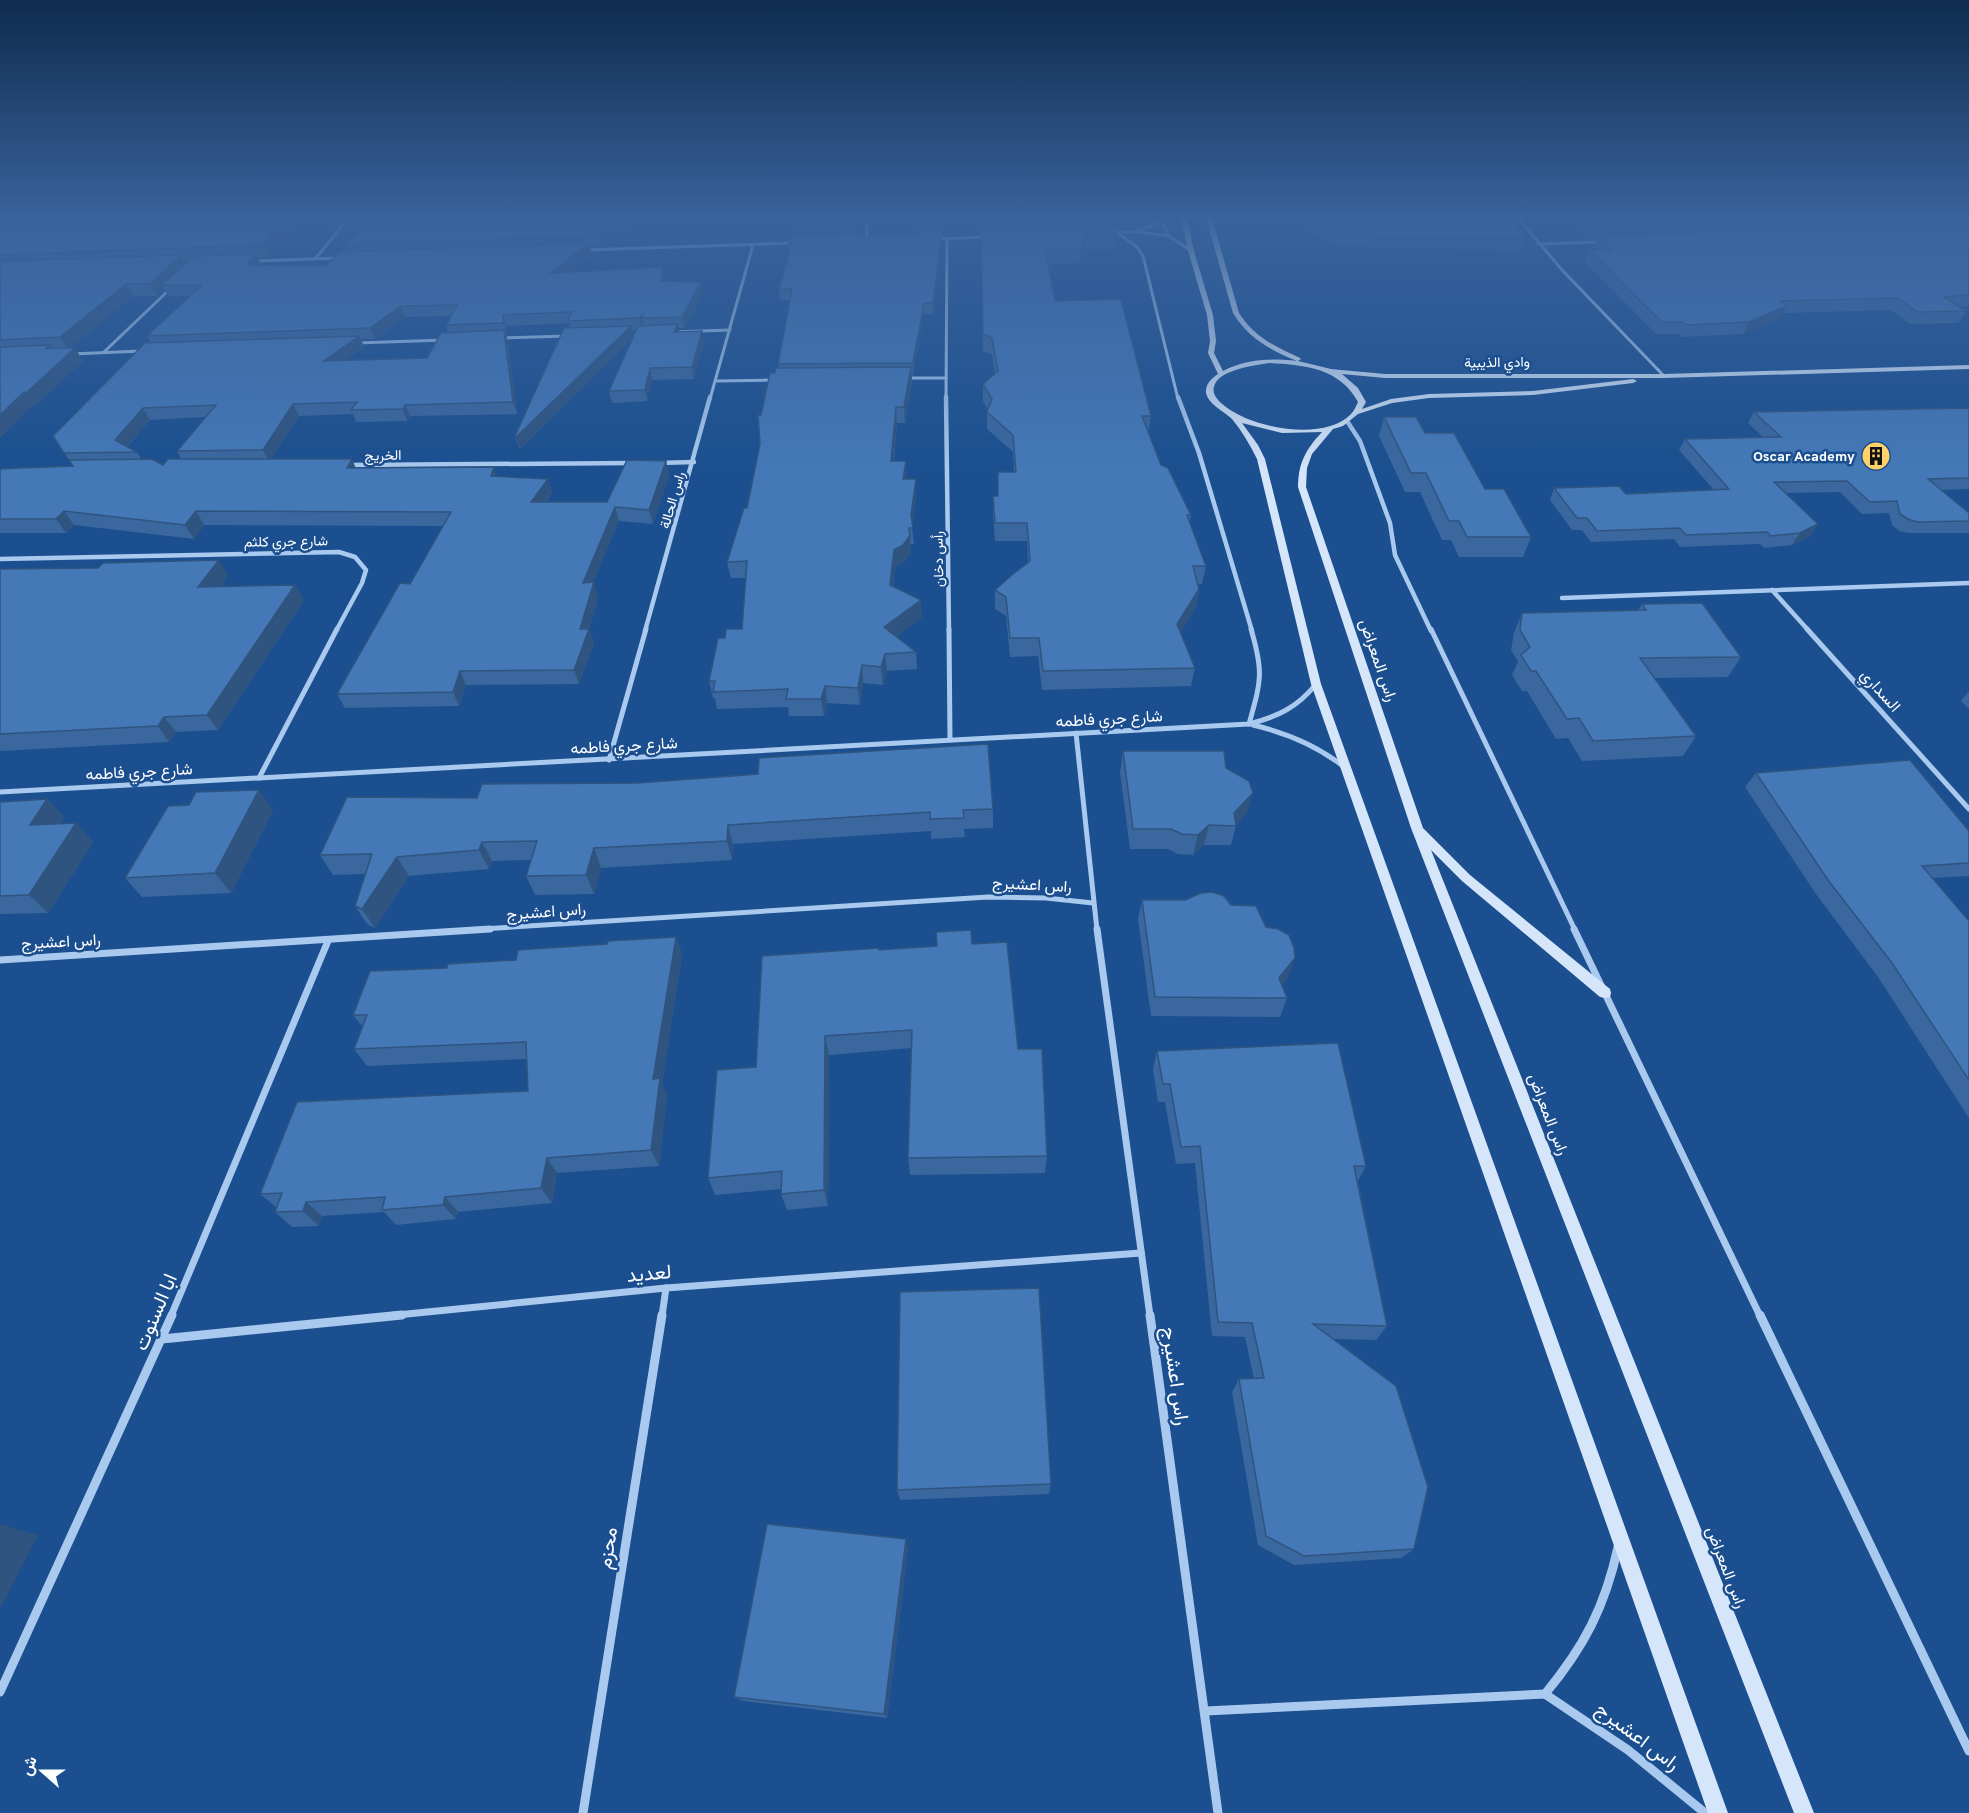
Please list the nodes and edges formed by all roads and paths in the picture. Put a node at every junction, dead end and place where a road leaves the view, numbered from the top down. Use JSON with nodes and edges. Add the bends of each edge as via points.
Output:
{"nodes":[{"id":1,"x":155,"y":303,"type":"edge"},
{"id":2,"x":737,"y":303,"type":"edge"},
{"id":3,"x":947,"y":303,"type":"edge"},
{"id":4,"x":1154,"y":303,"type":"edge"},
{"id":5,"x":1206,"y":303,"type":"edge"},
{"id":6,"x":1233,"y":303,"type":"edge"},
{"id":7,"x":1594,"y":303,"type":"edge"},
{"id":8,"x":730,"y":330,"type":"junction"},
{"id":9,"x":659,"y":332,"type":"edge"},
{"id":10,"x":577,"y":335,"type":"edge"},
{"id":11,"x":494,"y":338,"type":"edge"},
{"id":12,"x":447,"y":340,"type":"edge"},
{"id":13,"x":352,"y":343,"type":"edge"},
{"id":14,"x":151,"y":351,"type":"edge"},
{"id":15,"x":103,"y":352,"type":"junction"},
{"id":16,"x":69,"y":354,"type":"edge"},
{"id":17,"x":1310,"y":365,"type":"junction"},
{"id":18,"x":1969,"y":367,"type":"edge"},
{"id":19,"x":1330,"y":371,"type":"junction"},
{"id":20,"x":1221,"y":373,"type":"junction"},
{"id":21,"x":1664,"y":376,"type":"junction"},
{"id":22,"x":946,"y":378,"type":"junction"},
{"id":23,"x":900,"y":379,"type":"edge"},
{"id":24,"x":786,"y":380,"type":"edge"},
{"id":25,"x":717,"y":381,"type":"junction"},
{"id":26,"x":1359,"y":412,"type":"junction"},
{"id":27,"x":1233,"y":416,"type":"junction"},
{"id":28,"x":1347,"y":421,"type":"junction"},
{"id":29,"x":1330,"y":428,"type":"junction"},
{"id":30,"x":694,"y":462,"type":"junction"},
{"id":31,"x":635,"y":463,"type":"edge"},
{"id":32,"x":647,"y":463,"type":"edge"},
{"id":33,"x":340,"y":466,"type":"edge"},
{"id":34,"x":0,"y":559,"type":"edge"},
{"id":35,"x":1969,"y":583,"type":"edge"},
{"id":36,"x":1772,"y":590,"type":"junction"},
{"id":37,"x":1562,"y":598,"type":"dead end"},
{"id":38,"x":1316,"y":684,"type":"junction"},
{"id":39,"x":1249,"y":724,"type":"junction"},
{"id":40,"x":1076,"y":734,"type":"junction"},
{"id":41,"x":950,"y":740,"type":"junction"},
{"id":42,"x":609,"y":760,"type":"junction"},
{"id":43,"x":1346,"y":768,"type":"junction"},
{"id":44,"x":259,"y":778,"type":"junction"},
{"id":45,"x":0,"y":792,"type":"edge"},
{"id":46,"x":1969,"y":809,"type":"edge"},
{"id":47,"x":1417,"y":828,"type":"junction"},
{"id":48,"x":1093,"y":903,"type":"junction"},
{"id":49,"x":327,"y":941,"type":"junction"},
{"id":50,"x":0,"y":960,"type":"edge"},
{"id":51,"x":1605,"y":993,"type":"junction"},
{"id":52,"x":1141,"y":1253,"type":"junction"},
{"id":53,"x":666,"y":1288,"type":"junction"},
{"id":54,"x":162,"y":1339,"type":"junction"},
{"id":55,"x":1619,"y":1538,"type":"junction"},
{"id":56,"x":0,"y":1692,"type":"edge"},
{"id":57,"x":1545,"y":1695,"type":"junction"},
{"id":58,"x":1206,"y":1711,"type":"junction"},
{"id":59,"x":1969,"y":1751,"type":"edge"},
{"id":60,"x":583,"y":1813,"type":"edge"},
{"id":61,"x":1218,"y":1813,"type":"edge"},
{"id":62,"x":1705,"y":1813,"type":"edge"},
{"id":63,"x":1718,"y":1813,"type":"edge"},
{"id":64,"x":1804,"y":1813,"type":"edge"}],
"edges":[{"from":1,"to":15,"type":"street"},
{"from":2,"to":8,"type":"street","name":"راس الحالة"},
{"from":3,"to":22,"type":"street","name":"رأس دخان"},
{"from":4,"to":39,"type":"street","via":[[1180,407],[1199,453],[1260,658],[1261,681]]},
{"from":5,"to":20,"type":"street","via":[[1213,341],[1211,353]]},
{"from":6,"to":17,"type":"street","via":[[1242,325],[1267,345]]},
{"from":7,"to":21,"type":"street"},
{"from":8,"to":9,"type":"street"},
{"from":8,"to":25,"type":"street","name":"راس الحالة"},
{"from":10,"to":11,"type":"street"},
{"from":12,"to":13,"type":"street"},
{"from":14,"to":15,"type":"street"},
{"from":15,"to":16,"type":"street"},
{"from":17,"to":19,"type":"street"},
{"from":17,"to":20,"type":"street","via":[[1269,361],[1242,364]]},
{"from":18,"to":21,"type":"street","name":"وادي الذيبية"},
{"from":19,"to":21,"type":"street","name":"وادي الذيبية","via":[[1386,376]]},
{"from":19,"to":26,"type":"street","via":[[1358,390],[1362,402]]},
{"from":20,"to":27,"type":"street","via":[[1212,383],[1210,394],[1218,406]]},
{"from":21,"to":26,"type":"street","name":"وادي الذيبية","via":[[1565,391],[1419,397]]},
{"from":22,"to":23,"type":"street"},
{"from":22,"to":41,"type":"street","name":"رأس دخان"},
{"from":24,"to":25,"type":"street"},
{"from":25,"to":30,"type":"street","name":"راس الحالة"},
{"from":26,"to":28,"type":"street","name":"وادي الذيبية"},
{"from":27,"to":29,"type":"street","via":[[1279,430]]},
{"from":27,"to":38,"type":"street","via":[[1262,459]]},
{"from":28,"to":29,"type":"street","name":"وادي الذيبية"},
{"from":28,"to":51,"type":"street","via":[[1359,441],[1390,523],[1395,555]]},
{"from":29,"to":47,"type":"street","name":"راس المعراض","via":[[1311,447],[1302,465],[1302,487]]},
{"from":30,"to":32,"type":"street"},
{"from":30,"to":42,"type":"street","name":"راس الحالة"},
{"from":31,"to":33,"type":"street","name":"الخريج"},
{"from":34,"to":44,"type":"street","name":"شارع جري كلثم","via":[[339,552],[362,561],[366,570],[362,583]]},
{"from":35,"to":36,"type":"street"},
{"from":36,"to":37,"type":"street"},
{"from":36,"to":46,"type":"street","name":"السداري"},
{"from":38,"to":39,"type":"street","name":"شارع جري فاطمه","via":[[1292,709]]},
{"from":38,"to":43,"type":"street"},
{"from":39,"to":40,"type":"street","name":"شارع جري فاطمه"},
{"from":39,"to":43,"type":"street","name":"شارع جري فاطمه","via":[[1302,739]]},
{"from":40,"to":41,"type":"street","name":"شارع جري فاطمه"},
{"from":40,"to":48,"type":"street","name":"راس اعشيرج"},
{"from":41,"to":42,"type":"street","name":"شارع جري فاطمه"},
{"from":42,"to":44,"type":"street","name":"شارع جري فاطمه"},
{"from":43,"to":55,"type":"street"},
{"from":44,"to":45,"type":"street","name":"شارع جري فاطمه"},
{"from":47,"to":51,"type":"street","via":[[1466,878]]},
{"from":47,"to":64,"type":"street","name":"راس المعراض"},
{"from":48,"to":49,"type":"street","name":"راس اعشيرج","via":[[988,897]]},
{"from":48,"to":52,"type":"street","name":"راس اعشيرج"},
{"from":49,"to":50,"type":"street","name":"راس اعشيرج"},
{"from":49,"to":54,"type":"street","name":"ابا السنوت"},
{"from":51,"to":59,"type":"street"},
{"from":52,"to":53,"type":"street","name":"لعديد"},
{"from":52,"to":58,"type":"street","name":"راس اعشيرج"},
{"from":53,"to":54,"type":"street","name":"لعديد"},
{"from":53,"to":60,"type":"street","name":"محزم"},
{"from":54,"to":56,"type":"street","name":"ابا السنوت"},
{"from":55,"to":57,"type":"street","via":[[1611,1582],[1596,1623],[1574,1661]]},
{"from":55,"to":63,"type":"street"},
{"from":57,"to":58,"type":"street"},
{"from":57,"to":62,"type":"street","name":"راس اعشيرج","via":[[1634,1754]]},
{"from":58,"to":61,"type":"street","name":"راس اعشيرج"}]}
